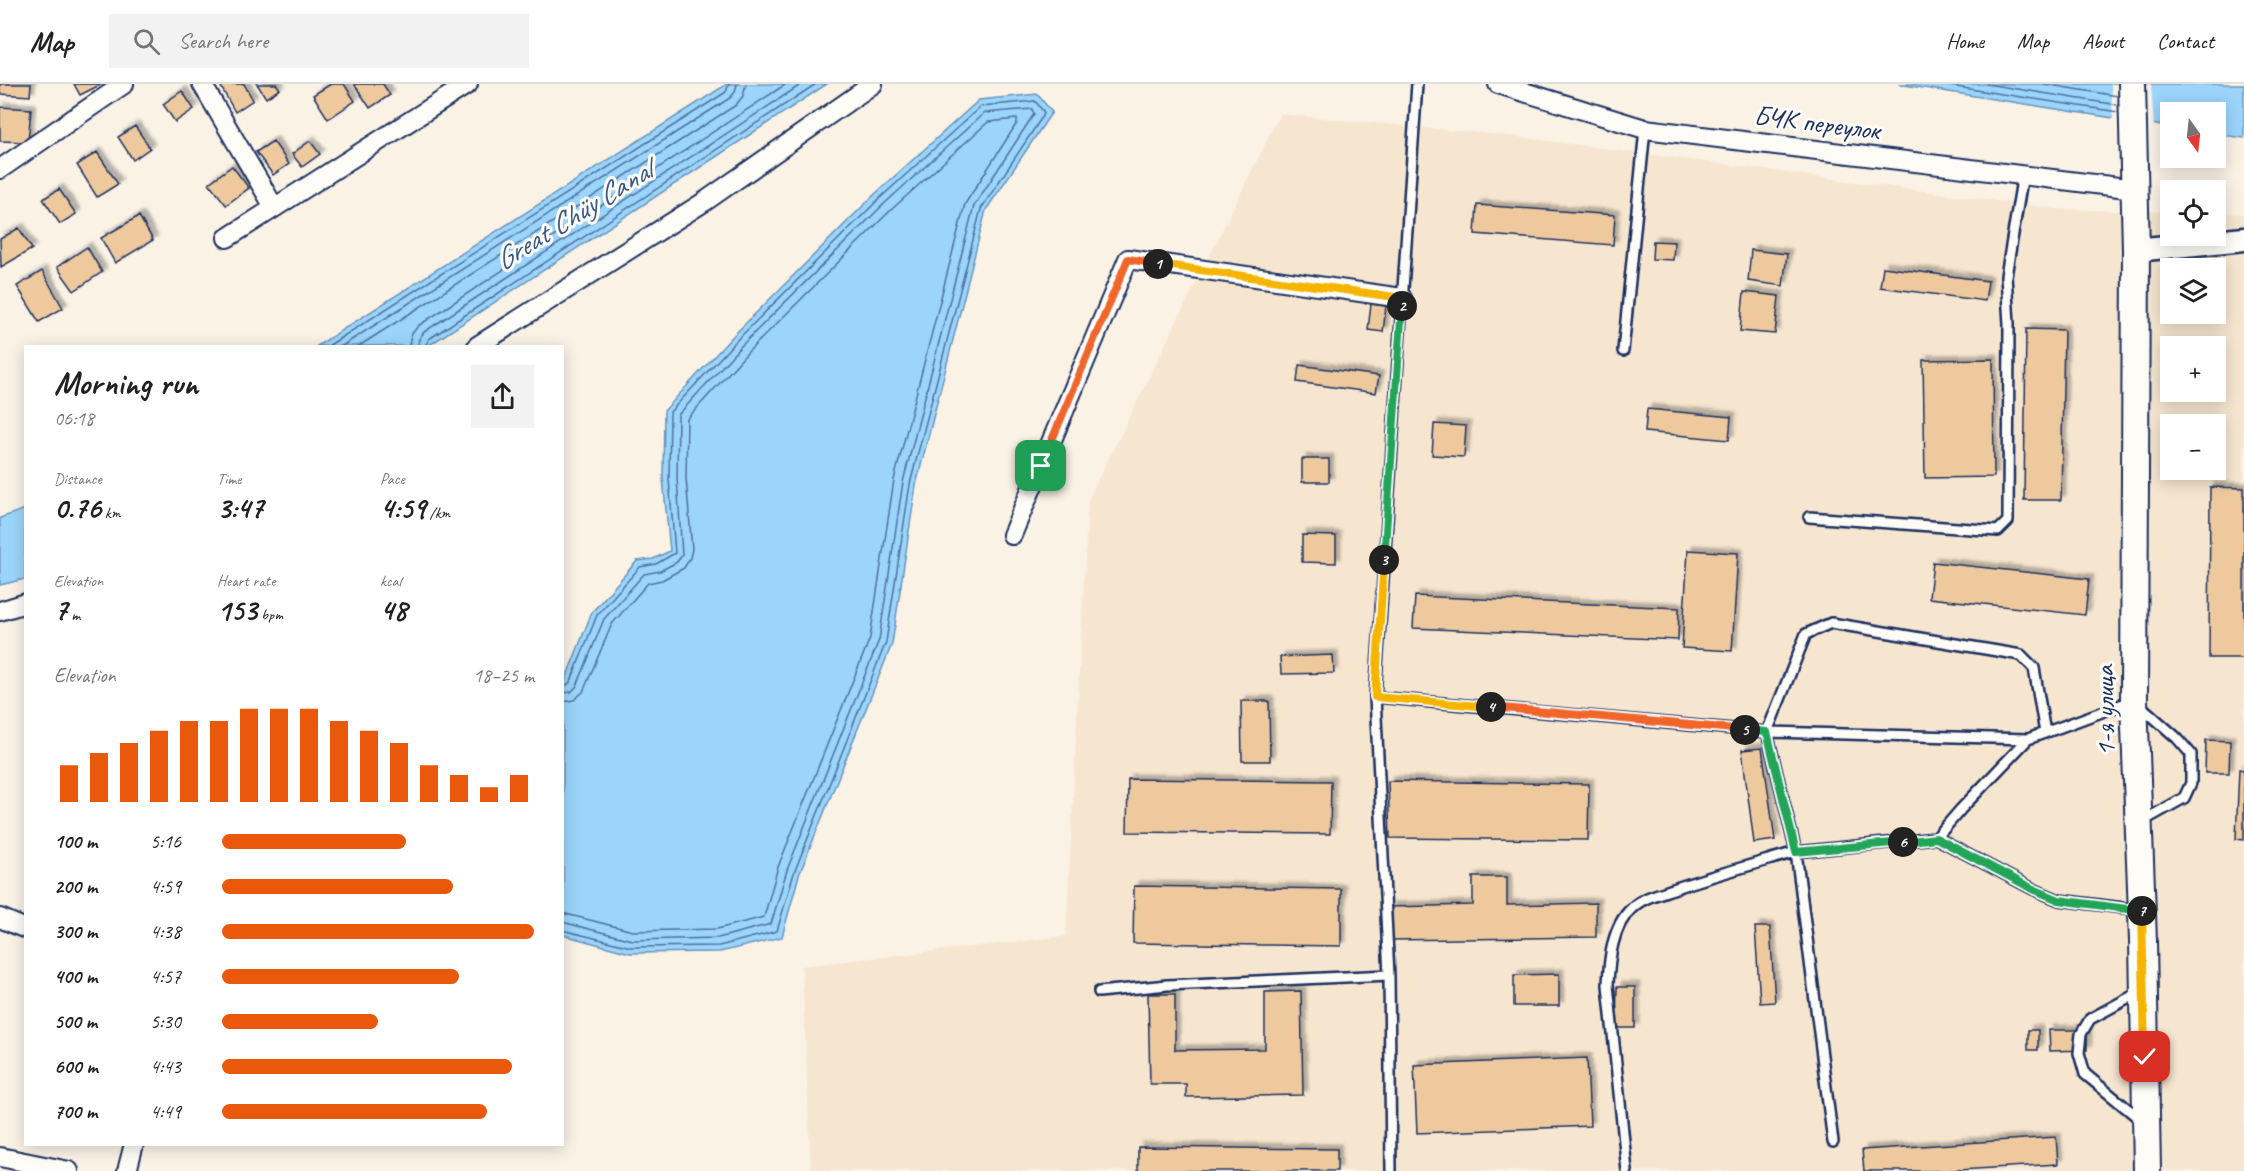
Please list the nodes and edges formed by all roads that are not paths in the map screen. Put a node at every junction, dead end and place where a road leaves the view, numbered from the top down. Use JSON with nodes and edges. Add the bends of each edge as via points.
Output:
{"nodes":[{"id":1,"x":124,"y":84,"type":"edge"},
{"id":2,"x":202,"y":84,"type":"edge"},
{"id":3,"x":468,"y":84,"type":"edge"},
{"id":4,"x":873,"y":84,"type":"edge"},
{"id":5,"x":1417,"y":84,"type":"edge"},
{"id":6,"x":1498,"y":84,"type":"edge"},
{"id":7,"x":2132,"y":84,"type":"edge"},
{"id":8,"x":1644,"y":129,"type":"junction"},
{"id":9,"x":0,"y":169,"type":"edge"},
{"id":10,"x":2023,"y":174,"type":"junction"},
{"id":11,"x":2135,"y":189,"type":"junction"},
{"id":12,"x":273,"y":207,"type":"junction"},
{"id":13,"x":227,"y":238,"type":"dead end"},
{"id":14,"x":2244,"y":239,"type":"edge"},
{"id":15,"x":2136,"y":250,"type":"junction"},
{"id":16,"x":1402,"y":298,"type":"junction"},
{"id":17,"x":479,"y":345,"type":"edge"},
{"id":18,"x":1623,"y":351,"type":"dead end"},
{"id":19,"x":1809,"y":517,"type":"dead end"},
{"id":20,"x":1012,"y":535,"type":"dead end"},
{"id":21,"x":24,"y":604,"type":"edge"},
{"id":22,"x":0,"y":611,"type":"edge"},
{"id":23,"x":1375,"y":697,"type":"junction"},
{"id":24,"x":2134,"y":700,"type":"junction"},
{"id":25,"x":1767,"y":732,"type":"junction"},
{"id":26,"x":2045,"y":733,"type":"junction"},
{"id":27,"x":2028,"y":739,"type":"junction"},
{"id":28,"x":2139,"y":824,"type":"junction"},
{"id":29,"x":1936,"y":838,"type":"junction"},
{"id":30,"x":1796,"y":852,"type":"junction"},
{"id":31,"x":2142,"y":910,"type":"junction"},
{"id":32,"x":0,"y":918,"type":"edge"},
{"id":33,"x":24,"y":928,"type":"edge"},
{"id":34,"x":1389,"y":975,"type":"junction"},
{"id":35,"x":2144,"y":990,"type":"junction"},
{"id":36,"x":1099,"y":992,"type":"dead end"},
{"id":37,"x":2146,"y":1124,"type":"junction"},
{"id":38,"x":1833,"y":1142,"type":"dead end"},
{"id":39,"x":133,"y":1146,"type":"edge"},
{"id":40,"x":0,"y":1157,"type":"edge"},
{"id":41,"x":69,"y":1171,"type":"edge"},
{"id":42,"x":127,"y":1171,"type":"edge"},
{"id":43,"x":1391,"y":1171,"type":"edge"},
{"id":44,"x":1627,"y":1171,"type":"edge"},
{"id":45,"x":2147,"y":1171,"type":"edge"}],
"edges":[{"from":1,"to":9,"type":"street"},
{"from":2,"to":12,"type":"street"},
{"from":3,"to":12,"type":"street"},
{"from":4,"to":17,"type":"street","via":[[704,202]]},
{"from":5,"to":16,"type":"lane"},
{"from":6,"to":8,"type":"street","name":"БЧК переулок"},
{"from":7,"to":11,"type":"main road","name":"1-я улица"},
{"from":8,"to":10,"type":"street","name":"БЧК переулок"},
{"from":8,"to":18,"type":"lane"},
{"from":10,"to":11,"type":"street","name":"БЧК переулок"},
{"from":10,"to":19,"type":"lane","via":[[2006,276],[2008,521],[1998,531]]},
{"from":11,"to":15,"type":"main road","name":"1-я улица"},
{"from":12,"to":13,"type":"street"},
{"from":14,"to":15,"type":"street"},
{"from":15,"to":24,"type":"main road","name":"1-я улица"},
{"from":16,"to":20,"type":"street","via":[[1128,259]]},
{"from":16,"to":23,"type":"lane"},
{"from":21,"to":22,"type":"street"},
{"from":23,"to":25,"type":"lane"},
{"from":23,"to":34,"type":"lane"},
{"from":24,"to":26,"type":"lane"},
{"from":24,"to":28,"type":"main road","name":"1-я улица"},
{"from":24,"to":28,"type":"lane","via":[[2191,754],[2191,783],[2184,798]]},
{"from":25,"to":26,"type":"lane","via":[[1806,633],[1831,623],[2021,655],[2034,668]]},
{"from":25,"to":27,"type":"lane"},
{"from":25,"to":30,"type":"lane"},
{"from":26,"to":27,"type":"lane"},
{"from":27,"to":29,"type":"lane"},
{"from":28,"to":31,"type":"main road","name":"1-я улица"},
{"from":29,"to":30,"type":"lane"},
{"from":29,"to":31,"type":"lane","via":[[2059,900]]},
{"from":30,"to":38,"type":"lane"},
{"from":30,"to":44,"type":"lane","via":[[1646,898],[1631,908],[1620,926],[1609,959],[1608,985]]},
{"from":31,"to":35,"type":"main road","name":"1-я улица"},
{"from":32,"to":33,"type":"street"},
{"from":34,"to":36,"type":"lane","via":[[1167,984]]},
{"from":34,"to":43,"type":"lane"},
{"from":35,"to":37,"type":"main road","name":"1-я улица"},
{"from":35,"to":37,"type":"lane","via":[[2090,1019],[2081,1034],[2079,1053],[2085,1074]]},
{"from":37,"to":45,"type":"main road","name":"1-я улица"},
{"from":39,"to":42,"type":"street"},
{"from":40,"to":41,"type":"street"}]}
